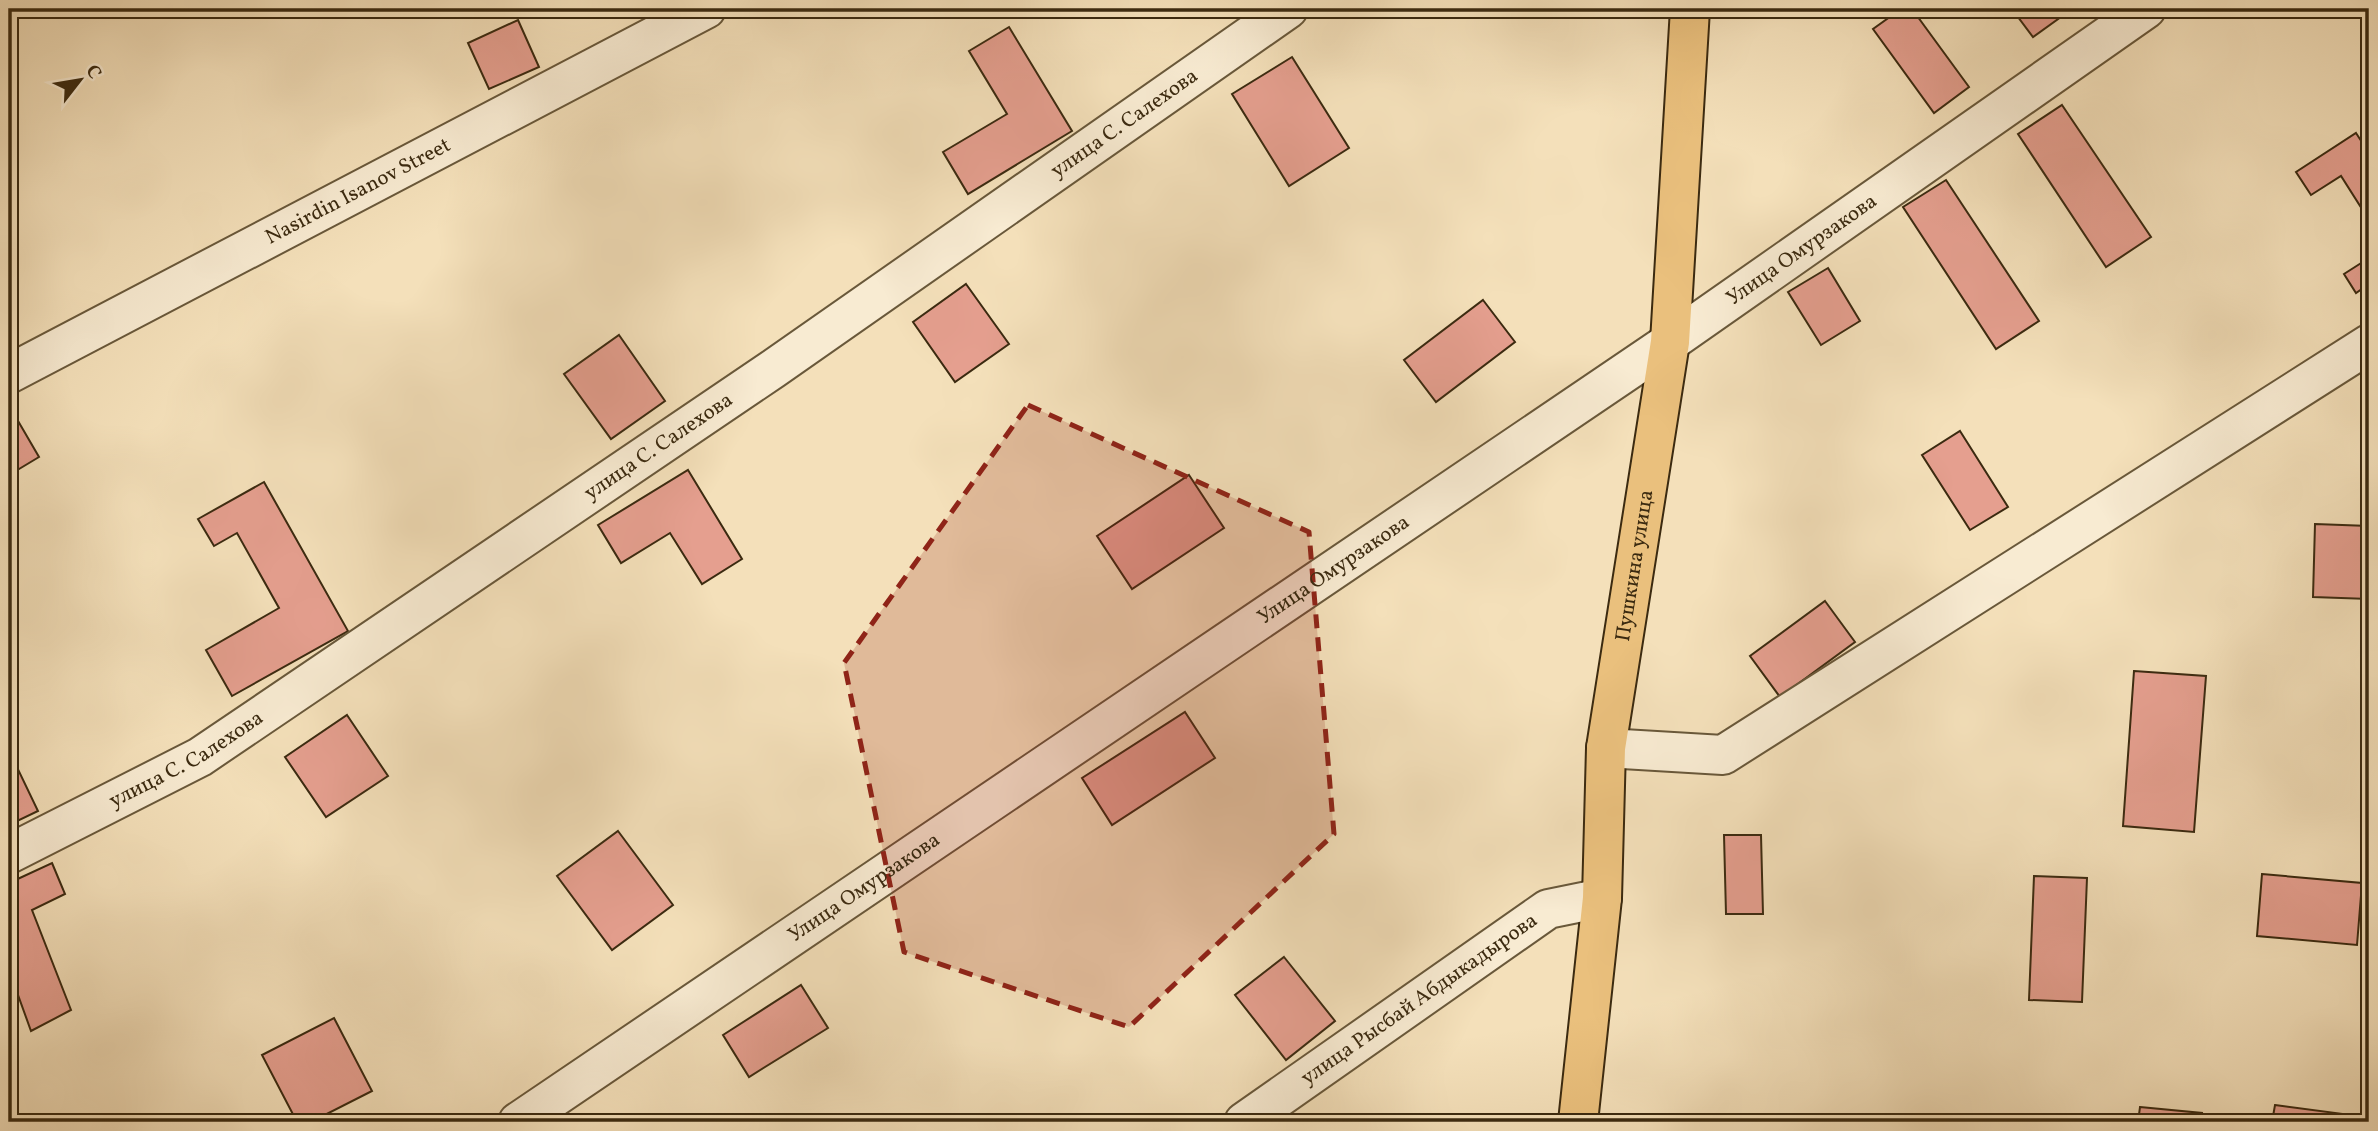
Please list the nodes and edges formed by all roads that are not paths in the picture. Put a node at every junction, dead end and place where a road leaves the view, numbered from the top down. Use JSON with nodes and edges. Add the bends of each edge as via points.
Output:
{"nodes":[{"id":1,"x":706,"y":9,"type":"edge"},
{"id":2,"x":1288,"y":9,"type":"edge"},
{"id":3,"x":1690,"y":9,"type":"edge"},
{"id":4,"x":2146,"y":9,"type":"edge"},
{"id":5,"x":1670,"y":342,"type":"junction"},
{"id":6,"x":2369,"y":344,"type":"edge"},
{"id":7,"x":9,"y":374,"type":"edge"},
{"id":8,"x":1606,"y":748,"type":"junction"},
{"id":9,"x":9,"y":854,"type":"edge"},
{"id":10,"x":1602,"y":898,"type":"junction"},
{"id":11,"x":518,"y":1122,"type":"edge"},
{"id":12,"x":1244,"y":1122,"type":"edge"},
{"id":13,"x":1578,"y":1122,"type":"edge"}],
"edges":[{"from":1,"to":7,"type":"street","name":"Nasirdin Isanov Street"},
{"from":2,"to":9,"type":"street","name":"улица С. Салехова","via":[[773,369],[200,757]]},
{"from":3,"to":5,"type":"highway","name":"Пушкина улица"},
{"from":4,"to":5,"type":"street","name":"Улица Омурзакова"},
{"from":5,"to":8,"type":"highway","name":"Пушкина улица"},
{"from":5,"to":11,"type":"street","name":"Улица Омурзакова"},
{"from":6,"to":8,"type":"street","via":[[1723,755]]},
{"from":8,"to":10,"type":"highway","name":"Пушкина улица"},
{"from":10,"to":12,"type":"street","name":"улица Рысбай Абдыкадырова","via":[[1548,909]]},
{"from":10,"to":13,"type":"highway","name":"Пушкина улица"}]}
